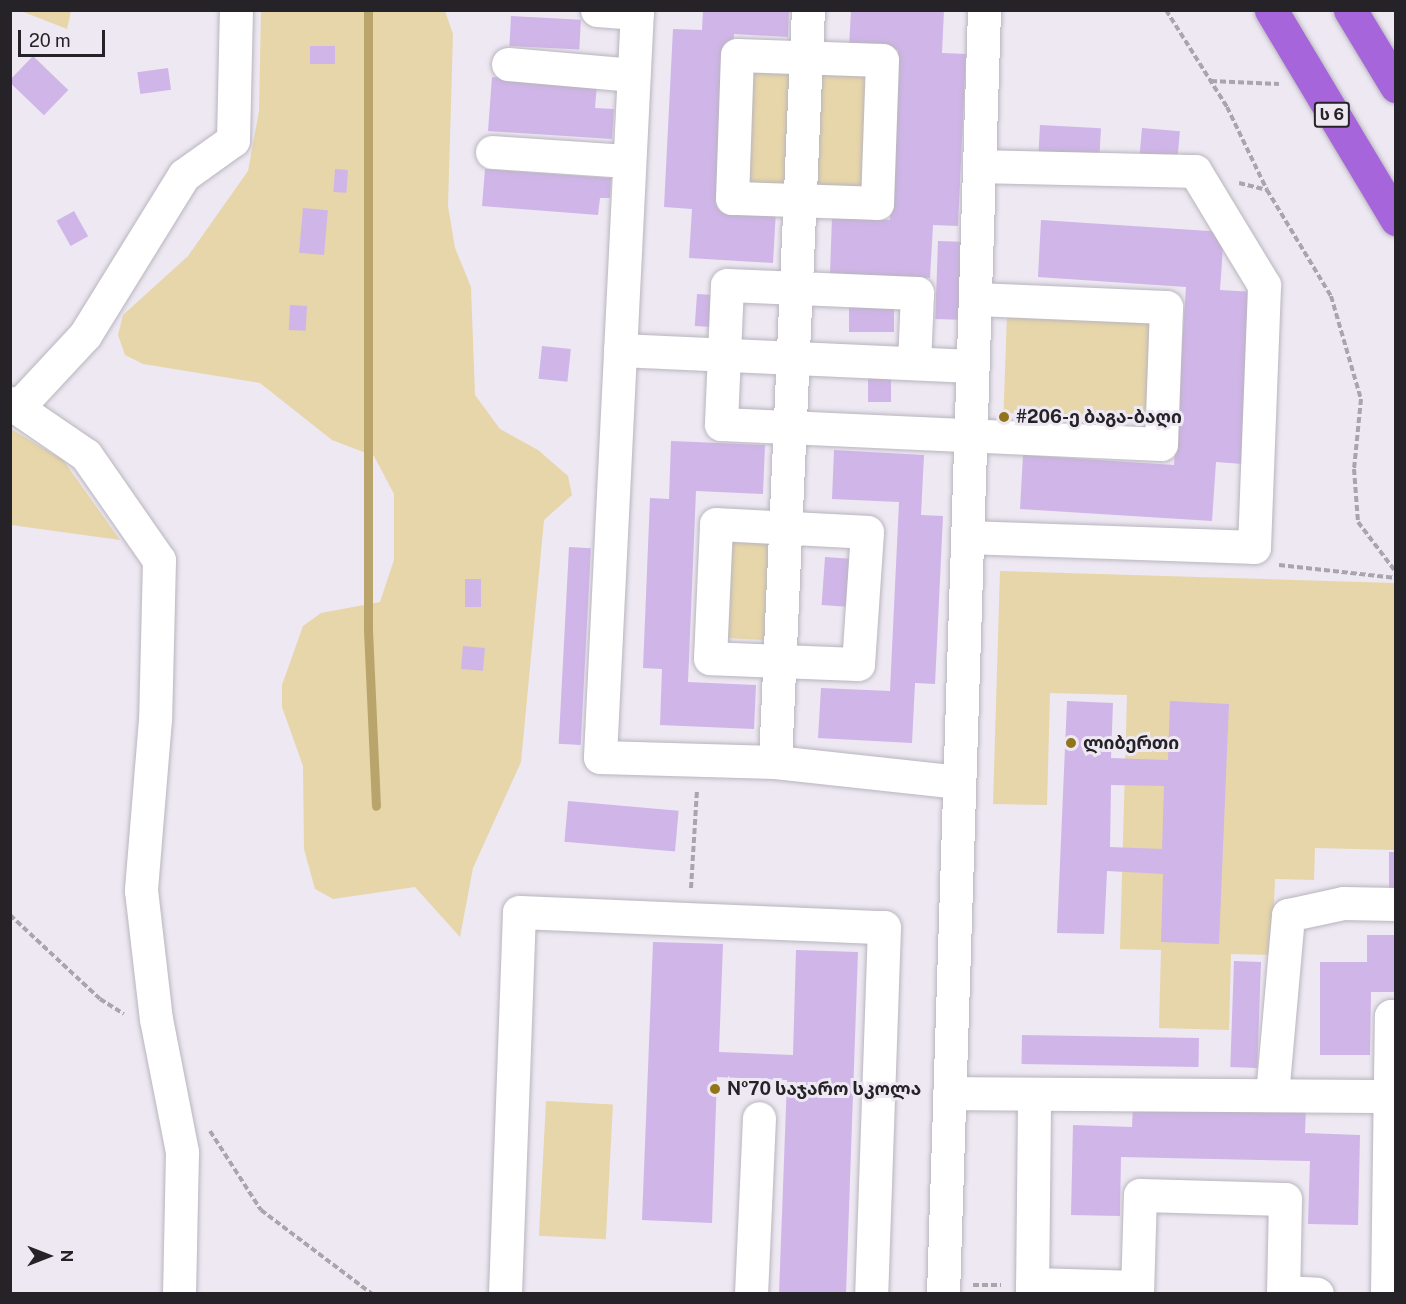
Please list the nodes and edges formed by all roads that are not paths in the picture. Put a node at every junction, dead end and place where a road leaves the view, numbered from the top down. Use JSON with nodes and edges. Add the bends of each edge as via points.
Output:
{"nodes":[{"id":1,"x":236,"y":10,"type":"edge"},
{"id":2,"x":597,"y":10,"type":"edge"},
{"id":3,"x":808,"y":10,"type":"edge"},
{"id":4,"x":984,"y":10,"type":"edge"},
{"id":5,"x":1271,"y":10,"type":"edge"},
{"id":6,"x":1350,"y":10,"type":"edge"},
{"id":7,"x":637,"y":12,"type":"edge"},
{"id":8,"x":806,"y":58,"type":"junction"},
{"id":9,"x":508,"y":64,"type":"dead end"},
{"id":10,"x":634,"y":75,"type":"junction"},
{"id":11,"x":1395,"y":86,"type":"edge"},
{"id":12,"x":492,"y":152,"type":"dead end"},
{"id":13,"x":629,"y":161,"type":"junction"},
{"id":14,"x":980,"y":166,"type":"junction"},
{"id":15,"x":800,"y":201,"type":"junction"},
{"id":16,"x":1395,"y":219,"type":"edge"},
{"id":17,"x":795,"y":288,"type":"junction"},
{"id":18,"x":975,"y":299,"type":"junction"},
{"id":19,"x":620,"y":350,"type":"junction"},
{"id":20,"x":724,"y":355,"type":"junction"},
{"id":21,"x":792,"y":358,"type":"junction"},
{"id":22,"x":914,"y":363,"type":"junction"},
{"id":23,"x":972,"y":366,"type":"junction"},
{"id":24,"x":14,"y":406,"type":"edge"},
{"id":25,"x":789,"y":428,"type":"junction"},
{"id":26,"x":970,"y":435,"type":"junction"},
{"id":27,"x":785,"y":527,"type":"junction"},
{"id":28,"x":968,"y":537,"type":"junction"},
{"id":29,"x":779,"y":661,"type":"junction"},
{"id":30,"x":775,"y":762,"type":"junction"},
{"id":31,"x":959,"y":782,"type":"junction"},
{"id":32,"x":1395,"y":904,"type":"edge"},
{"id":33,"x":1395,"y":1017,"type":"edge"},
{"id":34,"x":949,"y":1093,"type":"junction"},
{"id":35,"x":1034,"y":1094,"type":"junction"},
{"id":36,"x":1272,"y":1095,"type":"junction"},
{"id":37,"x":1394,"y":1096,"type":"edge"},
{"id":38,"x":759,"y":1118,"type":"dead end"},
{"id":39,"x":1032,"y":1289,"type":"edge"},
{"id":40,"x":943,"y":1290,"type":"edge"},
{"id":41,"x":1137,"y":1290,"type":"edge"},
{"id":42,"x":179,"y":1293,"type":"edge"},
{"id":43,"x":505,"y":1293,"type":"edge"},
{"id":44,"x":751,"y":1293,"type":"edge"},
{"id":45,"x":871,"y":1293,"type":"edge"},
{"id":46,"x":1282,"y":1293,"type":"edge"},
{"id":47,"x":1317,"y":1293,"type":"edge"},
{"id":48,"x":1387,"y":1293,"type":"edge"}],
"edges":[{"from":1,"to":24,"type":"street","via":[[233,140],[184,175],[85,335]]},
{"from":2,"to":7,"type":"street"},
{"from":3,"to":8,"type":"street"},
{"from":4,"to":14,"type":"street"},
{"from":5,"to":16,"type":"highway","number":"ს 6"},
{"from":6,"to":11,"type":"highway"},
{"from":7,"to":10,"type":"street"},
{"from":8,"to":15,"type":"street"},
{"from":8,"to":15,"type":"street","via":[[737,56],[732,198]]},
{"from":8,"to":15,"type":"street","via":[[882,60],[877,203]]},
{"from":9,"to":10,"type":"street"},
{"from":10,"to":13,"type":"street"},
{"from":12,"to":13,"type":"street"},
{"from":13,"to":19,"type":"street"},
{"from":14,"to":18,"type":"street"},
{"from":14,"to":28,"type":"street","via":[[1195,171],[1264,285],[1254,547]]},
{"from":15,"to":17,"type":"street"},
{"from":17,"to":20,"type":"street","via":[[727,285]]},
{"from":17,"to":21,"type":"street"},
{"from":17,"to":22,"type":"street","via":[[917,293]]},
{"from":18,"to":23,"type":"street"},
{"from":18,"to":26,"type":"street","via":[[1166,307],[1161,444]]},
{"from":19,"to":20,"type":"street"},
{"from":19,"to":30,"type":"street","via":[[600,757],[698,763]]},
{"from":20,"to":21,"type":"street"},
{"from":20,"to":25,"type":"street","via":[[721,424]]},
{"from":21,"to":22,"type":"street"},
{"from":21,"to":25,"type":"street"},
{"from":22,"to":23,"type":"street"},
{"from":23,"to":26,"type":"street"},
{"from":24,"to":42,"type":"street","via":[[86,455],[159,560],[155,719],[141,890],[156,1019],[182,1152]]},
{"from":25,"to":26,"type":"street"},
{"from":25,"to":27,"type":"street"},
{"from":26,"to":28,"type":"street"},
{"from":27,"to":29,"type":"street"},
{"from":27,"to":29,"type":"street","via":[[716,524],[710,658]]},
{"from":27,"to":29,"type":"street","via":[[867,532],[858,664]]},
{"from":28,"to":31,"type":"street"},
{"from":29,"to":30,"type":"street"},
{"from":30,"to":31,"type":"street"},
{"from":31,"to":34,"type":"street"},
{"from":32,"to":36,"type":"street","via":[[1343,903],[1288,915]]},
{"from":33,"to":37,"type":"street","via":[[1391,1016]]},
{"from":34,"to":35,"type":"street"},
{"from":34,"to":40,"type":"street"},
{"from":35,"to":36,"type":"street"},
{"from":35,"to":39,"type":"street"},
{"from":36,"to":37,"type":"street"},
{"from":37,"to":48,"type":"street"},
{"from":38,"to":44,"type":"street"},
{"from":39,"to":41,"type":"street"},
{"from":41,"to":46,"type":"street","via":[[1140,1195],[1286,1199]]},
{"from":43,"to":45,"type":"street","via":[[519,912],[885,927]]},
{"from":46,"to":47,"type":"street"}]}
